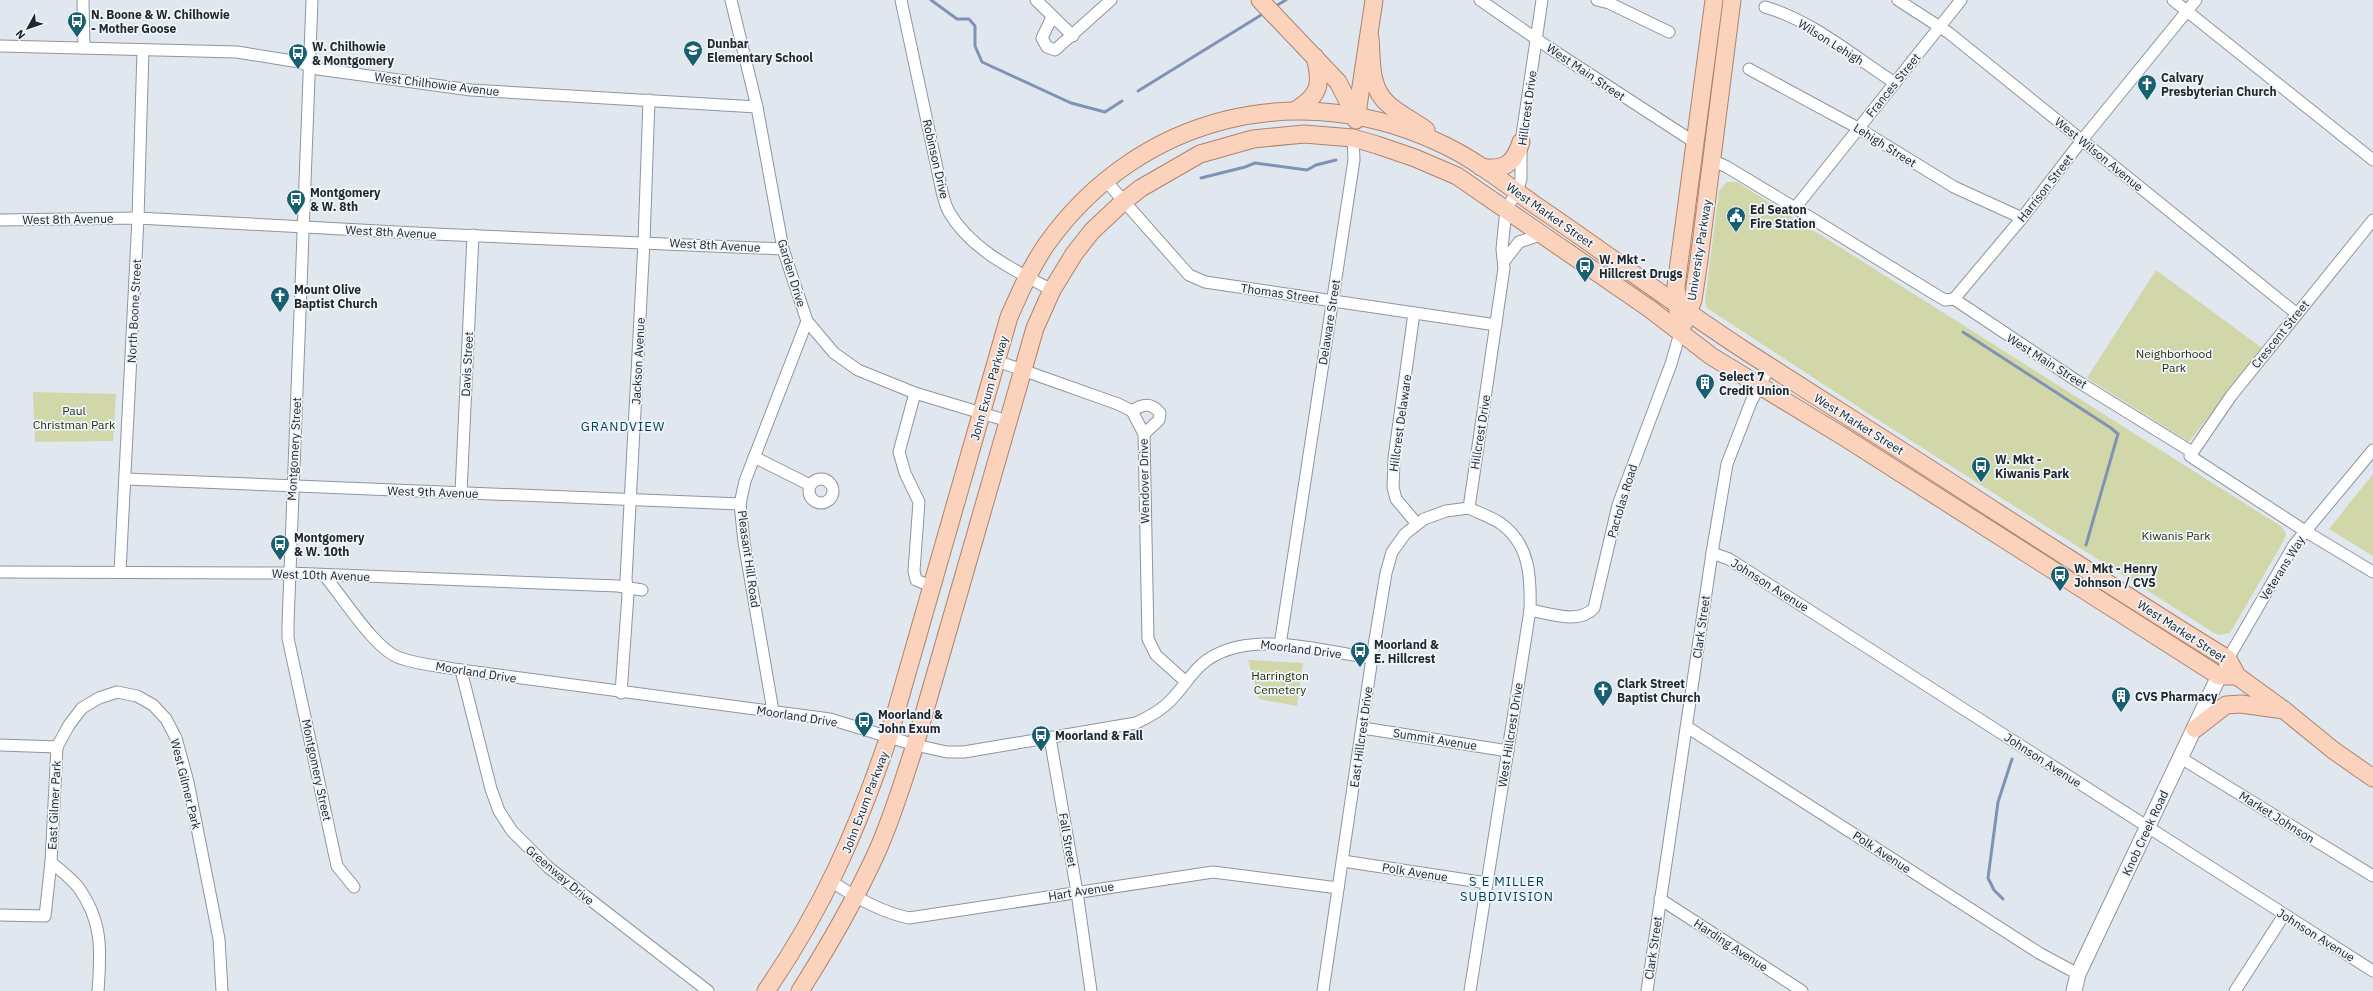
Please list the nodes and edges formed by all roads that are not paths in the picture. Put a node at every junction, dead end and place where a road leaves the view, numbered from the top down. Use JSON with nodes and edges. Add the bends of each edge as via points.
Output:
{"nodes":[{"id":1,"x":83,"y":0,"type":"edge"},
{"id":2,"x":312,"y":0,"type":"edge"},
{"id":3,"x":731,"y":0,"type":"edge"},
{"id":4,"x":901,"y":0,"type":"edge"},
{"id":5,"x":1036,"y":0,"type":"edge"},
{"id":6,"x":1111,"y":0,"type":"edge"},
{"id":7,"x":1260,"y":0,"type":"edge"},
{"id":8,"x":1374,"y":0,"type":"edge"},
{"id":9,"x":1480,"y":0,"type":"edge"},
{"id":10,"x":1542,"y":0,"type":"edge"},
{"id":11,"x":1597,"y":0,"type":"edge"},
{"id":12,"x":1714,"y":0,"type":"edge"},
{"id":13,"x":1732,"y":0,"type":"edge"},
{"id":14,"x":1898,"y":0,"type":"edge"},
{"id":15,"x":1961,"y":0,"type":"edge"},
{"id":16,"x":2173,"y":0,"type":"edge"},
{"id":17,"x":2196,"y":0,"type":"edge"},
{"id":18,"x":1765,"y":7,"type":"dead end"},
{"id":19,"x":2187,"y":12,"type":"junction"},
{"id":20,"x":1052,"y":17,"type":"junction"},
{"id":21,"x":1940,"y":27,"type":"junction"},
{"id":22,"x":1669,"y":32,"type":"dead end"},
{"id":23,"x":1073,"y":36,"type":"junction"},
{"id":24,"x":1370,"y":38,"type":"junction"},
{"id":25,"x":1537,"y":40,"type":"junction"},
{"id":26,"x":0,"y":46,"type":"edge"},
{"id":27,"x":84,"y":48,"type":"junction"},
{"id":28,"x":143,"y":50,"type":"junction"},
{"id":29,"x":1315,"y":57,"type":"junction"},
{"id":30,"x":308,"y":65,"type":"junction"},
{"id":31,"x":1749,"y":69,"type":"dead end"},
{"id":32,"x":1363,"y":75,"type":"junction"},
{"id":33,"x":1338,"y":82,"type":"junction"},
{"id":34,"x":1895,"y":83,"type":"junction"},
{"id":35,"x":649,"y":100,"type":"junction"},
{"id":36,"x":756,"y":107,"type":"junction"},
{"id":37,"x":1296,"y":110,"type":"junction"},
{"id":38,"x":1356,"y":117,"type":"junction"},
{"id":39,"x":1858,"y":128,"type":"junction"},
{"id":40,"x":1353,"y":138,"type":"junction"},
{"id":41,"x":2082,"y":140,"type":"junction"},
{"id":42,"x":1521,"y":142,"type":"junction"},
{"id":43,"x":1694,"y":142,"type":"junction"},
{"id":44,"x":1445,"y":145,"type":"junction"},
{"id":45,"x":1712,"y":160,"type":"junction"},
{"id":46,"x":2373,"y":160,"type":"edge"},
{"id":47,"x":1481,"y":167,"type":"junction"},
{"id":48,"x":1106,"y":181,"type":"junction"},
{"id":49,"x":1517,"y":192,"type":"junction"},
{"id":50,"x":1123,"y":202,"type":"junction"},
{"id":51,"x":1795,"y":208,"type":"junction"},
{"id":52,"x":1506,"y":209,"type":"junction"},
{"id":53,"x":138,"y":218,"type":"junction"},
{"id":54,"x":2022,"y":218,"type":"junction"},
{"id":55,"x":0,"y":220,"type":"edge"},
{"id":56,"x":2373,"y":220,"type":"edge"},
{"id":57,"x":304,"y":227,"type":"junction"},
{"id":58,"x":1543,"y":234,"type":"junction"},
{"id":59,"x":473,"y":236,"type":"junction"},
{"id":60,"x":644,"y":242,"type":"junction"},
{"id":61,"x":783,"y":249,"type":"junction"},
{"id":62,"x":1505,"y":260,"type":"junction"},
{"id":63,"x":1027,"y":277,"type":"junction"},
{"id":64,"x":1052,"y":290,"type":"junction"},
{"id":65,"x":1954,"y":300,"type":"junction"},
{"id":66,"x":1333,"y":301,"type":"junction"},
{"id":67,"x":1683,"y":309,"type":"junction"},
{"id":68,"x":1414,"y":313,"type":"junction"},
{"id":69,"x":2297,"y":314,"type":"junction"},
{"id":70,"x":807,"y":321,"type":"junction"},
{"id":71,"x":1496,"y":326,"type":"junction"},
{"id":72,"x":1680,"y":332,"type":"junction"},
{"id":73,"x":997,"y":361,"type":"junction"},
{"id":74,"x":1770,"y":366,"type":"junction"},
{"id":75,"x":1023,"y":369,"type":"junction"},
{"id":76,"x":1759,"y":385,"type":"junction"},
{"id":77,"x":915,"y":393,"type":"junction"},
{"id":78,"x":1132,"y":411,"type":"junction"},
{"id":79,"x":982,"y":412,"type":"junction"},
{"id":80,"x":1008,"y":421,"type":"junction"},
{"id":81,"x":1144,"y":434,"type":"junction"},
{"id":82,"x":2373,"y":450,"type":"edge"},
{"id":83,"x":2192,"y":452,"type":"junction"},
{"id":84,"x":754,"y":457,"type":"junction"},
{"id":85,"x":126,"y":479,"type":"junction"},
{"id":86,"x":810,"y":485,"type":"dead end"},
{"id":87,"x":293,"y":487,"type":"junction"},
{"id":88,"x":460,"y":492,"type":"junction"},
{"id":89,"x":632,"y":501,"type":"junction"},
{"id":90,"x":740,"y":504,"type":"junction"},
{"id":91,"x":1469,"y":508,"type":"junction"},
{"id":92,"x":1417,"y":524,"type":"junction"},
{"id":93,"x":2305,"y":531,"type":"junction"},
{"id":94,"x":1712,"y":553,"type":"junction"},
{"id":95,"x":0,"y":572,"type":"edge"},
{"id":96,"x":120,"y":572,"type":"junction"},
{"id":97,"x":2373,"y":572,"type":"edge"},
{"id":98,"x":289,"y":573,"type":"junction"},
{"id":99,"x":324,"y":574,"type":"junction"},
{"id":100,"x":627,"y":587,"type":"junction"},
{"id":101,"x":932,"y":587,"type":"junction"},
{"id":102,"x":642,"y":590,"type":"dead end"},
{"id":103,"x":1530,"y":610,"type":"junction"},
{"id":104,"x":1280,"y":645,"type":"junction"},
{"id":105,"x":1372,"y":658,"type":"junction"},
{"id":106,"x":2228,"y":659,"type":"junction"},
{"id":107,"x":461,"y":670,"type":"junction"},
{"id":108,"x":2219,"y":676,"type":"junction"},
{"id":109,"x":2237,"y":676,"type":"junction"},
{"id":110,"x":1186,"y":682,"type":"junction"},
{"id":111,"x":621,"y":693,"type":"junction"},
{"id":112,"x":2284,"y":710,"type":"junction"},
{"id":113,"x":773,"y":711,"type":"junction"},
{"id":114,"x":1687,"y":727,"type":"junction"},
{"id":115,"x":1362,"y":728,"type":"junction"},
{"id":116,"x":2195,"y":729,"type":"junction"},
{"id":117,"x":889,"y":736,"type":"junction"},
{"id":118,"x":1050,"y":738,"type":"junction"},
{"id":119,"x":915,"y":745,"type":"junction"},
{"id":120,"x":0,"y":746,"type":"edge"},
{"id":121,"x":57,"y":747,"type":"junction"},
{"id":122,"x":1508,"y":751,"type":"junction"},
{"id":123,"x":2181,"y":758,"type":"junction"},
{"id":124,"x":2373,"y":778,"type":"edge"},
{"id":125,"x":2148,"y":827,"type":"junction"},
{"id":126,"x":1343,"y":861,"type":"junction"},
{"id":127,"x":51,"y":862,"type":"junction"},
{"id":128,"x":2373,"y":876,"type":"edge"},
{"id":129,"x":832,"y":882,"type":"junction"},
{"id":130,"x":1487,"y":883,"type":"junction"},
{"id":131,"x":354,"y":887,"type":"dead end"},
{"id":132,"x":1338,"y":888,"type":"junction"},
{"id":133,"x":1077,"y":892,"type":"junction"},
{"id":134,"x":855,"y":896,"type":"junction"},
{"id":135,"x":1660,"y":899,"type":"junction"},
{"id":136,"x":0,"y":915,"type":"edge"},
{"id":137,"x":2284,"y":915,"type":"junction"},
{"id":138,"x":2373,"y":971,"type":"edge"},
{"id":139,"x":2078,"y":974,"type":"junction"},
{"id":140,"x":98,"y":991,"type":"edge"},
{"id":141,"x":222,"y":991,"type":"edge"},
{"id":142,"x":708,"y":991,"type":"edge"},
{"id":143,"x":766,"y":991,"type":"edge"},
{"id":144,"x":800,"y":991,"type":"edge"},
{"id":145,"x":1091,"y":991,"type":"edge"},
{"id":146,"x":1323,"y":991,"type":"edge"},
{"id":147,"x":1470,"y":991,"type":"edge"},
{"id":148,"x":1648,"y":991,"type":"edge"},
{"id":149,"x":1802,"y":991,"type":"edge"},
{"id":150,"x":2074,"y":991,"type":"edge"},
{"id":151,"x":2235,"y":991,"type":"edge"}],
"edges":[{"from":1,"to":27,"type":"street"},
{"from":2,"to":30,"type":"street","name":"Montgomery Street"},
{"from":3,"to":36,"type":"street","name":"Garden Drive"},
{"from":4,"to":63,"type":"street","name":"Robinson Drive","via":[[948,210],[963,233],[977,245]]},
{"from":5,"to":20,"type":"street"},
{"from":6,"to":23,"type":"street"},
{"from":7,"to":29,"type":"main road"},
{"from":8,"to":24,"type":"main road","name":"Delaware Street"},
{"from":9,"to":25,"type":"street","name":"West Main Street"},
{"from":10,"to":25,"type":"street","name":"Hillcrest Drive"},
{"from":11,"to":22,"type":"street","via":[[1609,3]]},
{"from":12,"to":43,"type":"main road","name":"University Parkway"},
{"from":13,"to":45,"type":"main road","name":"University Parkway"},
{"from":14,"to":21,"type":"street","name":"West Wilson Avenue"},
{"from":15,"to":21,"type":"street","name":"Frances Street"},
{"from":16,"to":19,"type":"street"},
{"from":17,"to":19,"type":"street","name":"Harrison Street"},
{"from":18,"to":34,"type":"street","name":"Wilson Lehigh","via":[[1782,12],[1837,43]]},
{"from":19,"to":41,"type":"street","name":"Harrison Street"},
{"from":19,"to":46,"type":"street"},
{"from":20,"to":23,"type":"street"},
{"from":20,"to":23,"type":"street","via":[[1042,38],[1047,47],[1055,50]]},
{"from":21,"to":34,"type":"street","name":"Frances Street"},
{"from":21,"to":41,"type":"street","name":"West Wilson Avenue"},
{"from":24,"to":32,"type":"main road","name":"Delaware Street"},
{"from":24,"to":44,"type":"main road","via":[[1374,85],[1379,95],[1388,105]]},
{"from":25,"to":42,"type":"street","name":"Hillcrest Drive"},
{"from":25,"to":43,"type":"street","name":"West Main Street"},
{"from":26,"to":27,"type":"street","name":"West Chilhowie Avenue"},
{"from":27,"to":28,"type":"street","name":"West Chilhowie Avenue"},
{"from":28,"to":30,"type":"street","name":"West Chilhowie Avenue","via":[[237,52]]},
{"from":28,"to":53,"type":"street","name":"North Boone Street"},
{"from":29,"to":33,"type":"main road"},
{"from":29,"to":37,"type":"main road","via":[[1319,73],[1318,88],[1313,98]]},
{"from":30,"to":35,"type":"street","name":"West Chilhowie Avenue","via":[[318,69],[471,90]]},
{"from":30,"to":57,"type":"street","name":"Montgomery Street"},
{"from":31,"to":39,"type":"street","name":"Lehigh Street"},
{"from":32,"to":33,"type":"main road","via":[[1354,86]]},
{"from":32,"to":38,"type":"main road","name":"Delaware Street"},
{"from":33,"to":38,"type":"main road"},
{"from":34,"to":39,"type":"street","name":"Frances Street"},
{"from":35,"to":36,"type":"street","name":"West Chilhowie Avenue"},
{"from":35,"to":60,"type":"street","name":"Jackson Avenue"},
{"from":36,"to":61,"type":"street","name":"Garden Drive"},
{"from":37,"to":38,"type":"main road","name":"John Exum Parkway"},
{"from":37,"to":48,"type":"main road","name":"John Exum Parkway","via":[[1250,114],[1207,124],[1165,141]]},
{"from":38,"to":40,"type":"main road","name":"Delaware Street"},
{"from":38,"to":44,"type":"main road","name":"John Exum Parkway","via":[[1409,130]]},
{"from":39,"to":51,"type":"street","name":"Frances Street"},
{"from":39,"to":54,"type":"street","name":"Lehigh Street","via":[[1954,187]]},
{"from":40,"to":50,"type":"main road","via":[[1304,134],[1273,136],[1222,146],[1200,154],[1161,176]]},
{"from":40,"to":52,"type":"main road","via":[[1415,158],[1457,176]]},
{"from":40,"to":66,"type":"street","name":"Delaware Street","via":[[1354,156]]},
{"from":41,"to":54,"type":"street","name":"Harrison Street"},
{"from":41,"to":69,"type":"street","name":"West Wilson Avenue"},
{"from":42,"to":47,"type":"main road","via":[[1516,156],[1508,164],[1494,169]]},
{"from":42,"to":49,"type":"street","name":"Hillcrest Drive","via":[[1521,179]]},
{"from":43,"to":67,"type":"main road","name":"University Parkway","via":[[1676,286]]},
{"from":44,"to":47,"type":"main road","name":"John Exum Parkway"},
{"from":45,"to":51,"type":"street","name":"West Main Street"},
{"from":45,"to":67,"type":"main road","name":"University Parkway","via":[[1695,286]]},
{"from":47,"to":49,"type":"main road","name":"West Market Street"},
{"from":48,"to":50,"type":"street","name":"Thomas Street"},
{"from":48,"to":63,"type":"main road","name":"John Exum Parkway","via":[[1061,226]]},
{"from":49,"to":52,"type":"street","name":"Hillcrest Drive"},
{"from":49,"to":67,"type":"main road","name":"West Market Street"},
{"from":50,"to":64,"type":"main road","via":[[1074,254]]},
{"from":50,"to":66,"type":"street","name":"Thomas Street","via":[[1189,275],[1205,282]]},
{"from":51,"to":65,"type":"street","name":"West Main Street","via":[[1945,300]]},
{"from":52,"to":58,"type":"main road","name":"West Market Street"},
{"from":52,"to":62,"type":"street","name":"Hillcrest Drive","via":[[1502,249]]},
{"from":53,"to":55,"type":"street","name":"West 8th Avenue"},
{"from":53,"to":57,"type":"street","name":"West 8th Avenue"},
{"from":53,"to":85,"type":"street","name":"North Boone Street"},
{"from":54,"to":65,"type":"street","name":"Harrison Street"},
{"from":56,"to":69,"type":"street","name":"Crescent Street"},
{"from":57,"to":59,"type":"street","name":"West 8th Avenue"},
{"from":57,"to":87,"type":"street","name":"Montgomery Street"},
{"from":58,"to":62,"type":"street","via":[[1519,242]]},
{"from":58,"to":72,"type":"main road","name":"West Market Street"},
{"from":59,"to":60,"type":"street","name":"West 8th Avenue"},
{"from":59,"to":88,"type":"street","name":"Davis Street"},
{"from":60,"to":61,"type":"street","name":"West 8th Avenue"},
{"from":60,"to":89,"type":"street","name":"Jackson Avenue"},
{"from":61,"to":70,"type":"street","name":"Garden Drive"},
{"from":62,"to":71,"type":"street","name":"Hillcrest Drive"},
{"from":63,"to":64,"type":"street","name":"Robinson Drive"},
{"from":63,"to":73,"type":"main road","name":"John Exum Parkway","via":[[1010,317]]},
{"from":64,"to":75,"type":"main road","via":[[1035,328]]},
{"from":65,"to":83,"type":"street","name":"West Main Street"},
{"from":66,"to":68,"type":"street","name":"Thomas Street"},
{"from":66,"to":104,"type":"street","name":"Delaware Street"},
{"from":67,"to":72,"type":"main road","name":"University Parkway"},
{"from":67,"to":74,"type":"main road","name":"West Market Street"},
{"from":68,"to":71,"type":"street","name":"Thomas Street"},
{"from":68,"to":92,"type":"street","name":"Hillcrest Delaware","via":[[1394,458],[1393,487],[1396,499]]},
{"from":69,"to":83,"type":"street","name":"Crescent Street","via":[[2231,396]]},
{"from":70,"to":77,"type":"street","name":"Garden Drive","via":[[834,353],[858,370]]},
{"from":70,"to":84,"type":"street","name":"Pleasant Hill Road"},
{"from":71,"to":91,"type":"street","name":"Hillcrest Drive"},
{"from":72,"to":76,"type":"main road","name":"West Market Street","via":[[1711,356]]},
{"from":72,"to":103,"type":"street","name":"Pactolas Road","via":[[1671,364],[1618,505],[1594,608],[1585,616],[1575,618]]},
{"from":73,"to":75,"type":"street"},
{"from":73,"to":79,"type":"main road","name":"John Exum Parkway"},
{"from":74,"to":76,"type":"street","name":"Clark Street"},
{"from":74,"to":106,"type":"main road","name":"West Market Street"},
{"from":75,"to":78,"type":"street"},
{"from":75,"to":80,"type":"main road"},
{"from":76,"to":94,"type":"street","name":"Clark Street","via":[[1727,464]]},
{"from":76,"to":108,"type":"main road","name":"West Market Street"},
{"from":77,"to":79,"type":"street","name":"Garden Drive"},
{"from":77,"to":101,"type":"street","via":[[899,452],[905,473],[919,502],[914,572],[916,580]]},
{"from":78,"to":81,"type":"street","name":"Wendover Drive"},
{"from":78,"to":81,"type":"street","via":[[1140,405],[1149,405],[1160,414],[1159,420]]},
{"from":79,"to":80,"type":"street","name":"Garden Drive"},
{"from":79,"to":101,"type":"main road","name":"John Exum Parkway"},
{"from":80,"to":119,"type":"main road"},
{"from":81,"to":110,"type":"street","name":"Wendover Drive","via":[[1148,639],[1156,655]]},
{"from":82,"to":93,"type":"street","name":"Veterans Way","via":[[2318,519]]},
{"from":83,"to":93,"type":"street","name":"West Main Street","via":[[2190,456],[2195,460]]},
{"from":84,"to":86,"type":"street"},
{"from":84,"to":90,"type":"street","name":"Pleasant Hill Road"},
{"from":85,"to":87,"type":"street","name":"West 9th Avenue"},
{"from":85,"to":96,"type":"street","name":"North Boone Street"},
{"from":87,"to":88,"type":"street","name":"West 9th Avenue"},
{"from":87,"to":98,"type":"street","name":"Montgomery Street"},
{"from":88,"to":89,"type":"street","name":"West 9th Avenue"},
{"from":89,"to":90,"type":"street","name":"West 9th Avenue"},
{"from":89,"to":100,"type":"street","name":"Jackson Avenue"},
{"from":90,"to":113,"type":"street","name":"Pleasant Hill Road","via":[[744,542]]},
{"from":91,"to":92,"type":"street","name":"East Hillcrest Drive","via":[[1446,512]]},
{"from":91,"to":103,"type":"street","name":"West Hillcrest Drive","via":[[1500,523],[1516,539],[1526,557],[1531,581]]},
{"from":92,"to":105,"type":"street","name":"East Hillcrest Drive","via":[[1404,534],[1392,552],[1386,573]]},
{"from":93,"to":97,"type":"street","name":"West Main Street"},
{"from":93,"to":106,"type":"street","name":"Veterans Way","via":[[2286,558]]},
{"from":94,"to":114,"type":"street","name":"Clark Street"},
{"from":94,"to":125,"type":"street","name":"Johnson Avenue","via":[[1729,559]]},
{"from":95,"to":96,"type":"street","name":"West 10th Avenue"},
{"from":96,"to":98,"type":"street","name":"West 10th Avenue"},
{"from":98,"to":99,"type":"street","name":"West 10th Avenue"},
{"from":98,"to":131,"type":"street","name":"Montgomery Street","via":[[288,638],[337,866]]},
{"from":99,"to":100,"type":"street","name":"West 10th Avenue"},
{"from":99,"to":107,"type":"street","name":"Moorland Drive","via":[[387,652],[400,658]]},
{"from":100,"to":102,"type":"street","name":"West 10th Avenue"},
{"from":100,"to":111,"type":"street","name":"Jackson Avenue"},
{"from":101,"to":117,"type":"main road","name":"John Exum Parkway"},
{"from":103,"to":122,"type":"street","name":"West Hillcrest Drive"},
{"from":104,"to":105,"type":"street","name":"Moorland Drive"},
{"from":104,"to":110,"type":"street","name":"Moorland Drive","via":[[1256,643],[1234,646],[1202,664]]},
{"from":105,"to":115,"type":"street","name":"East Hillcrest Drive"},
{"from":106,"to":108,"type":"street","name":"Veterans Way"},
{"from":106,"to":109,"type":"main road","name":"West Market Street"},
{"from":107,"to":111,"type":"street","name":"Moorland Drive"},
{"from":107,"to":142,"type":"street","name":"Greenway Drive","via":[[491,789],[499,811],[512,831],[548,867]]},
{"from":108,"to":109,"type":"main road","name":"West Market Street"},
{"from":108,"to":116,"type":"main road","name":"Knob Creek Road"},
{"from":109,"to":112,"type":"main road","name":"West Market Street"},
{"from":110,"to":118,"type":"street","name":"Moorland Drive","via":[[1171,700],[1136,723]]},
{"from":111,"to":113,"type":"street","name":"Moorland Drive"},
{"from":112,"to":116,"type":"main road","via":[[2241,704],[2226,705]]},
{"from":112,"to":124,"type":"main road","name":"West Market Street","via":[[2333,750]]},
{"from":113,"to":117,"type":"street","name":"Moorland Drive","via":[[830,719]]},
{"from":114,"to":135,"type":"street","name":"Clark Street"},
{"from":114,"to":139,"type":"street","name":"Polk Avenue","via":[[2039,953]]},
{"from":115,"to":122,"type":"street","name":"Summit Avenue"},
{"from":115,"to":126,"type":"street","name":"East Hillcrest Drive"},
{"from":116,"to":123,"type":"main road","name":"Knob Creek Road"},
{"from":117,"to":119,"type":"street","name":"Moorland Drive"},
{"from":117,"to":129,"type":"main road","name":"John Exum Parkway","via":[[868,800]]},
{"from":118,"to":119,"type":"street","name":"Moorland Drive","via":[[964,752],[948,752]]},
{"from":118,"to":133,"type":"street","name":"Fall Street"},
{"from":119,"to":134,"type":"main road","via":[[889,821]]},
{"from":120,"to":121,"type":"street"},
{"from":121,"to":127,"type":"street","name":"East Gilmer Park"},
{"from":121,"to":141,"type":"street","name":"West Gilmer Park","via":[[68,725],[82,708],[99,698],[117,692],[136,696],[153,706],[166,719],[176,738],[188,782],[219,939]]},
{"from":122,"to":130,"type":"street","name":"West Hillcrest Drive"},
{"from":123,"to":125,"type":"main road","name":"Knob Creek Road"},
{"from":123,"to":128,"type":"street","name":"Market Johnson"},
{"from":125,"to":137,"type":"street","name":"Johnson Avenue"},
{"from":125,"to":139,"type":"main road","name":"Knob Creek Road"},
{"from":126,"to":130,"type":"street","name":"Polk Avenue"},
{"from":126,"to":132,"type":"street","name":"East Hillcrest Drive"},
{"from":127,"to":136,"type":"street","via":[[45,916]]},
{"from":127,"to":140,"type":"street","name":"East Gilmer Park","via":[[78,886],[92,909],[100,933]]},
{"from":129,"to":134,"type":"street","name":"Hart Avenue"},
{"from":129,"to":143,"type":"main road","name":"John Exum Parkway","via":[[796,947]]},
{"from":130,"to":147,"type":"street","name":"West Hillcrest Drive"},
{"from":132,"to":133,"type":"street","name":"Hart Avenue","via":[[1214,872]]},
{"from":132,"to":146,"type":"street","name":"East Hillcrest Drive"},
{"from":133,"to":134,"type":"street","name":"Hart Avenue","via":[[909,918],[892,914]]},
{"from":133,"to":145,"type":"street","name":"Fall Street"},
{"from":134,"to":144,"type":"main road"},
{"from":135,"to":148,"type":"street","name":"Clark Street"},
{"from":135,"to":149,"type":"street","name":"Harding Avenue"},
{"from":137,"to":138,"type":"street","name":"Johnson Avenue"},
{"from":137,"to":151,"type":"street"},
{"from":139,"to":150,"type":"main road","name":"Knob Creek Road"}]}
